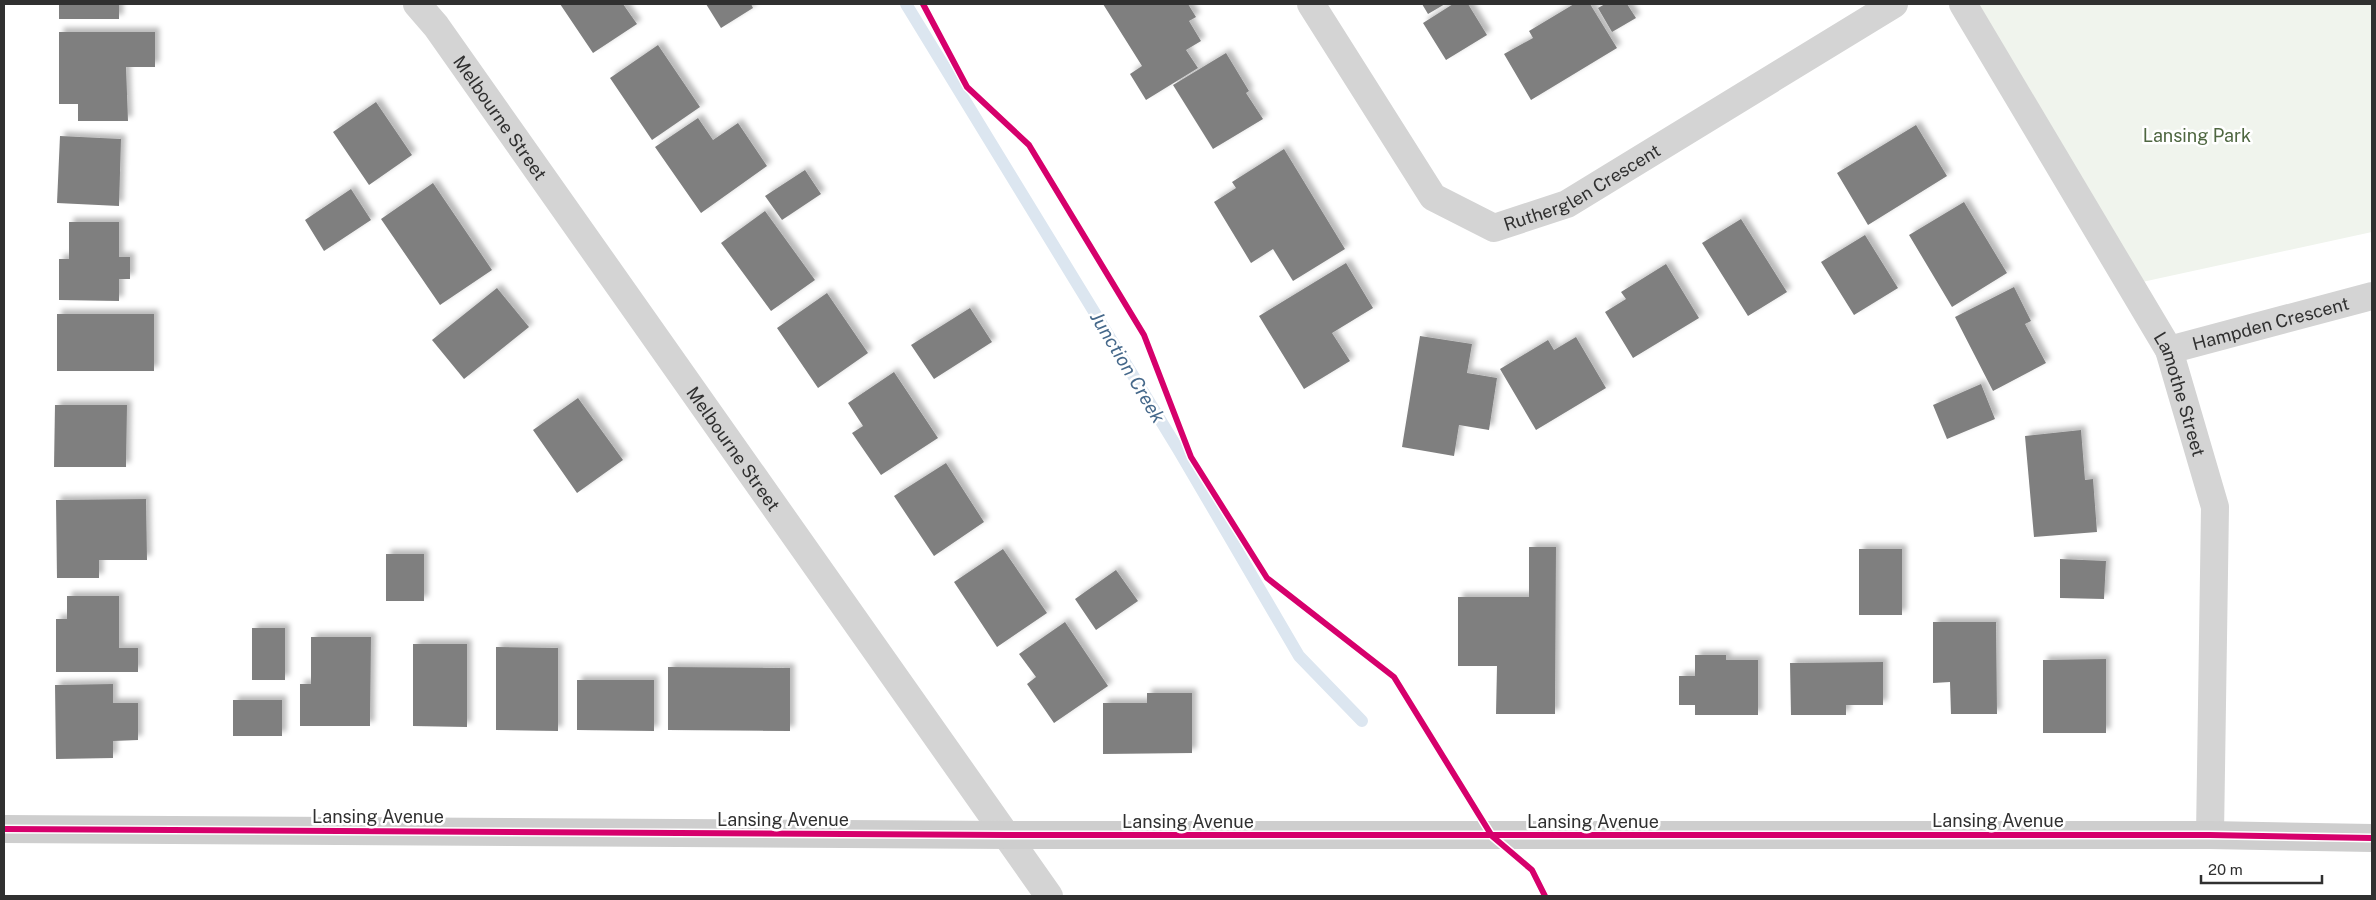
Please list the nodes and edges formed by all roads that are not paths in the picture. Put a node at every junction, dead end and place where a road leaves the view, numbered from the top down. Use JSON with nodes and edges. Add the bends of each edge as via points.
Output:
{"nodes":[{"id":1,"x":417,"y":4,"type":"edge"},
{"id":2,"x":1311,"y":4,"type":"edge"},
{"id":3,"x":1894,"y":4,"type":"edge"},
{"id":4,"x":1963,"y":4,"type":"edge"},
{"id":5,"x":2372,"y":296,"type":"edge"},
{"id":6,"x":2169,"y":350,"type":"junction"},
{"id":7,"x":4,"y":829,"type":"edge"},
{"id":8,"x":1007,"y":835,"type":"junction"},
{"id":9,"x":2210,"y":835,"type":"junction"},
{"id":10,"x":2372,"y":838,"type":"edge"},
{"id":11,"x":1049,"y":896,"type":"edge"}],
"edges":[{"from":1,"to":8,"type":"street","name":"Melbourne Street","via":[[436,26]]},
{"from":2,"to":3,"type":"street","name":"Rutherglen Crescent","via":[[1433,197],[1494,228],[1567,204]]},
{"from":4,"to":6,"type":"street","name":"Lamothe Street"},
{"from":5,"to":6,"type":"street","name":"Hampden Crescent"},
{"from":6,"to":9,"type":"street","name":"Lamothe Street","via":[[2215,507]]},
{"from":7,"to":8,"type":"street","name":"Lansing Avenue"},
{"from":8,"to":9,"type":"street","name":"Lansing Avenue"},
{"from":8,"to":11,"type":"street","name":"Melbourne Street"},
{"from":9,"to":10,"type":"street","name":"Lansing Avenue"}]}
